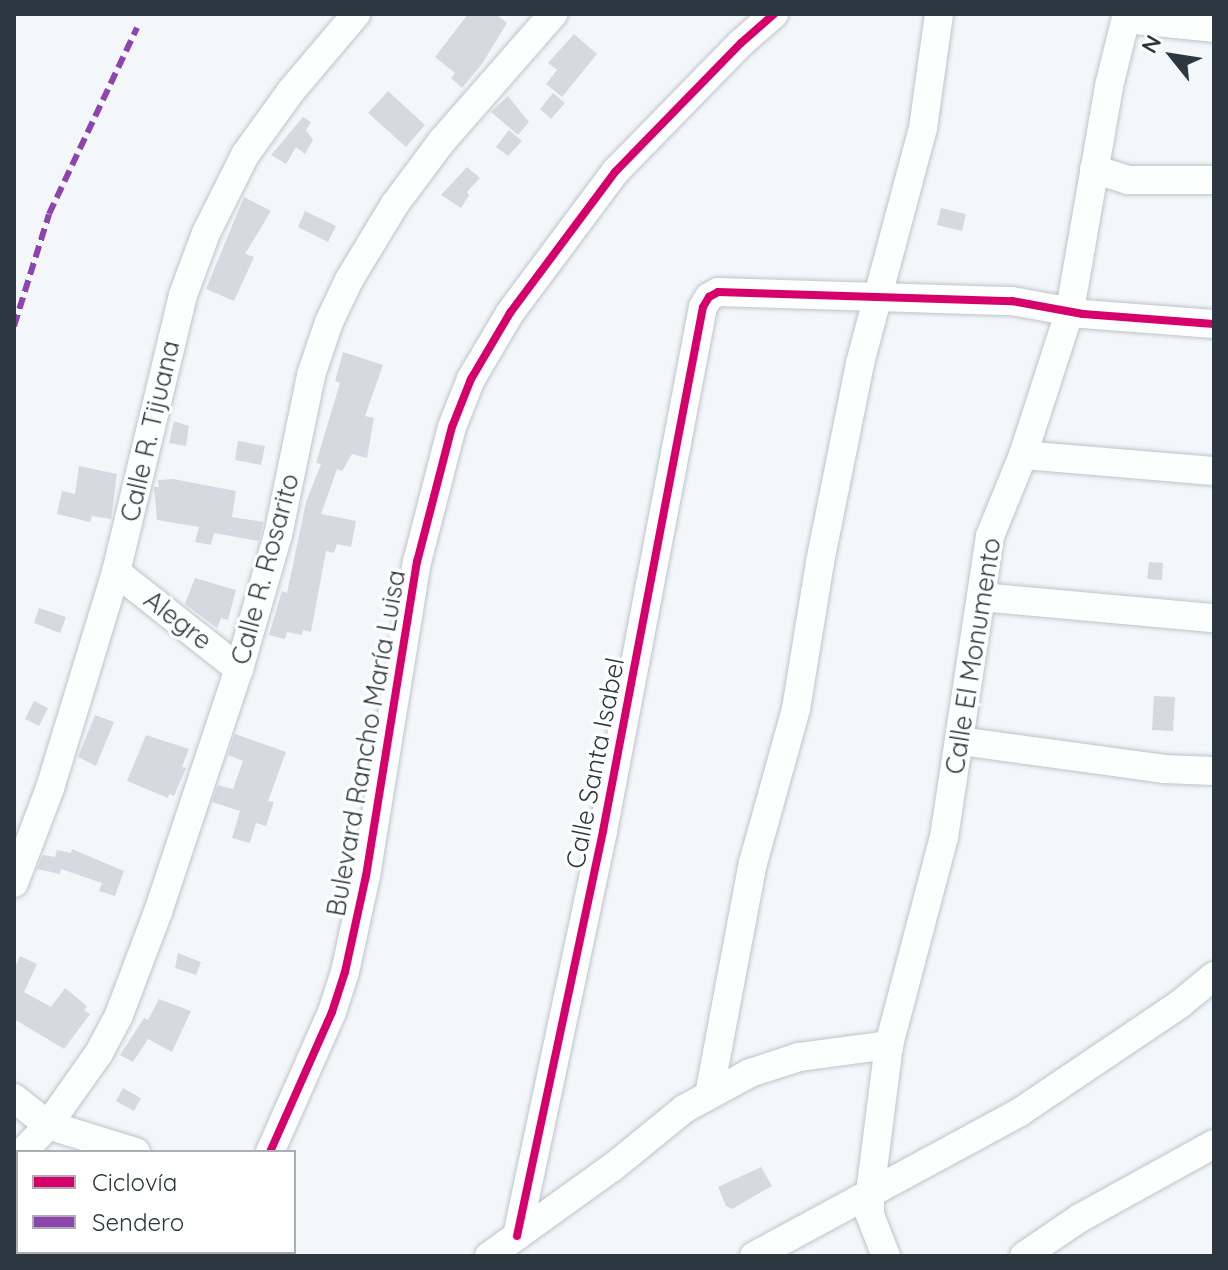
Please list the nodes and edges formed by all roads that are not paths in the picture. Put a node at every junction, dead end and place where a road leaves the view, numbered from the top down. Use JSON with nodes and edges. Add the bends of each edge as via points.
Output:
{"nodes":[{"id":1,"x":356,"y":14,"type":"edge"},
{"id":2,"x":553,"y":14,"type":"edge"},
{"id":3,"x":752,"y":14,"type":"edge"},
{"id":4,"x":774,"y":14,"type":"edge"},
{"id":5,"x":939,"y":14,"type":"edge"},
{"id":6,"x":1126,"y":17,"type":"edge"},
{"id":7,"x":1214,"y":28,"type":"edge"},
{"id":8,"x":1094,"y":169,"type":"junction"},
{"id":9,"x":1214,"y":180,"type":"edge"},
{"id":10,"x":880,"y":300,"type":"junction"},
{"id":11,"x":1070,"y":310,"type":"junction"},
{"id":12,"x":1214,"y":324,"type":"edge"},
{"id":13,"x":1023,"y":455,"type":"junction"},
{"id":14,"x":1214,"y":471,"type":"edge"},
{"id":15,"x":116,"y":572,"type":"junction"},
{"id":16,"x":981,"y":597,"type":"junction"},
{"id":17,"x":1214,"y":618,"type":"edge"},
{"id":18,"x":239,"y":669,"type":"junction"},
{"id":19,"x":960,"y":741,"type":"junction"},
{"id":20,"x":1214,"y":771,"type":"edge"},
{"id":21,"x":14,"y":883,"type":"edge"},
{"id":22,"x":1214,"y":976,"type":"edge"},
{"id":23,"x":889,"y":1045,"type":"junction"},
{"id":24,"x":709,"y":1095,"type":"junction"},
{"id":25,"x":14,"y":1098,"type":"edge"},
{"id":26,"x":48,"y":1125,"type":"junction"},
{"id":27,"x":1214,"y":1144,"type":"edge"},
{"id":28,"x":25,"y":1150,"type":"edge"},
{"id":29,"x":129,"y":1150,"type":"edge"},
{"id":30,"x":252,"y":1150,"type":"edge"},
{"id":31,"x":271,"y":1150,"type":"edge"},
{"id":32,"x":870,"y":1193,"type":"junction"},
{"id":33,"x":517,"y":1236,"type":"junction"},
{"id":34,"x":489,"y":1256,"type":"edge"},
{"id":35,"x":754,"y":1256,"type":"edge"},
{"id":36,"x":886,"y":1256,"type":"edge"},
{"id":37,"x":1024,"y":1256,"type":"edge"}],
"edges":[{"from":1,"to":15,"type":"street","name":"Calle R. Tijuana","via":[[245,155],[206,233],[183,295]]},
{"from":2,"to":18,"type":"street","name":"Calle R. Rosarito","via":[[442,141],[395,204],[349,280],[311,375],[278,535]]},
{"from":3,"to":30,"type":"street","via":[[603,165],[485,324],[462,366],[432,450],[399,579],[341,934],[320,1003]]},
{"from":4,"to":31,"type":"street","name":"Bulevard Rancho María Luisa","via":[[615,172],[504,322],[471,379],[452,427],[417,562],[366,876],[345,972]]},
{"from":5,"to":10,"type":"street","via":[[923,128]]},
{"from":6,"to":7,"type":"street"},
{"from":6,"to":8,"type":"street","name":"Calle El Monumento"},
{"from":8,"to":9,"type":"street","via":[[1128,180]]},
{"from":8,"to":11,"type":"street","name":"Calle El Monumento"},
{"from":10,"to":11,"type":"street","via":[[1012,301]]},
{"from":10,"to":24,"type":"street","via":[[860,363],[796,709],[753,863]]},
{"from":10,"to":33,"type":"street","name":"Calle Santa Isabel","via":[[718,292],[703,307],[603,831]]},
{"from":11,"to":12,"type":"street"},
{"from":11,"to":13,"type":"street","name":"Calle El Monumento"},
{"from":13,"to":14,"type":"street"},
{"from":13,"to":16,"type":"street","name":"Calle El Monumento","via":[[990,536]]},
{"from":15,"to":18,"type":"street","name":"Alegre"},
{"from":15,"to":21,"type":"street","name":"Calle R. Tijuana","via":[[50,788]]},
{"from":16,"to":17,"type":"street"},
{"from":16,"to":19,"type":"street","name":"Calle El Monumento"},
{"from":18,"to":26,"type":"street","name":"Calle R. Rosarito","via":[[119,1015]]},
{"from":19,"to":20,"type":"street"},
{"from":19,"to":23,"type":"street","name":"Calle El Monumento","via":[[944,837]]},
{"from":22,"to":32,"type":"street","via":[[1020,1112]]},
{"from":23,"to":24,"type":"street","via":[[799,1057],[750,1073]]},
{"from":23,"to":32,"type":"street","name":"Calle El Monumento"},
{"from":24,"to":33,"type":"street"},
{"from":25,"to":26,"type":"street"},
{"from":26,"to":28,"type":"street","name":"Calle R. Rosarito"},
{"from":26,"to":29,"type":"street"},
{"from":27,"to":37,"type":"street","via":[[1080,1218]]},
{"from":32,"to":35,"type":"street"},
{"from":32,"to":36,"type":"street","name":"Calle El Monumento","via":[[870,1215]]},
{"from":33,"to":34,"type":"street"}]}
